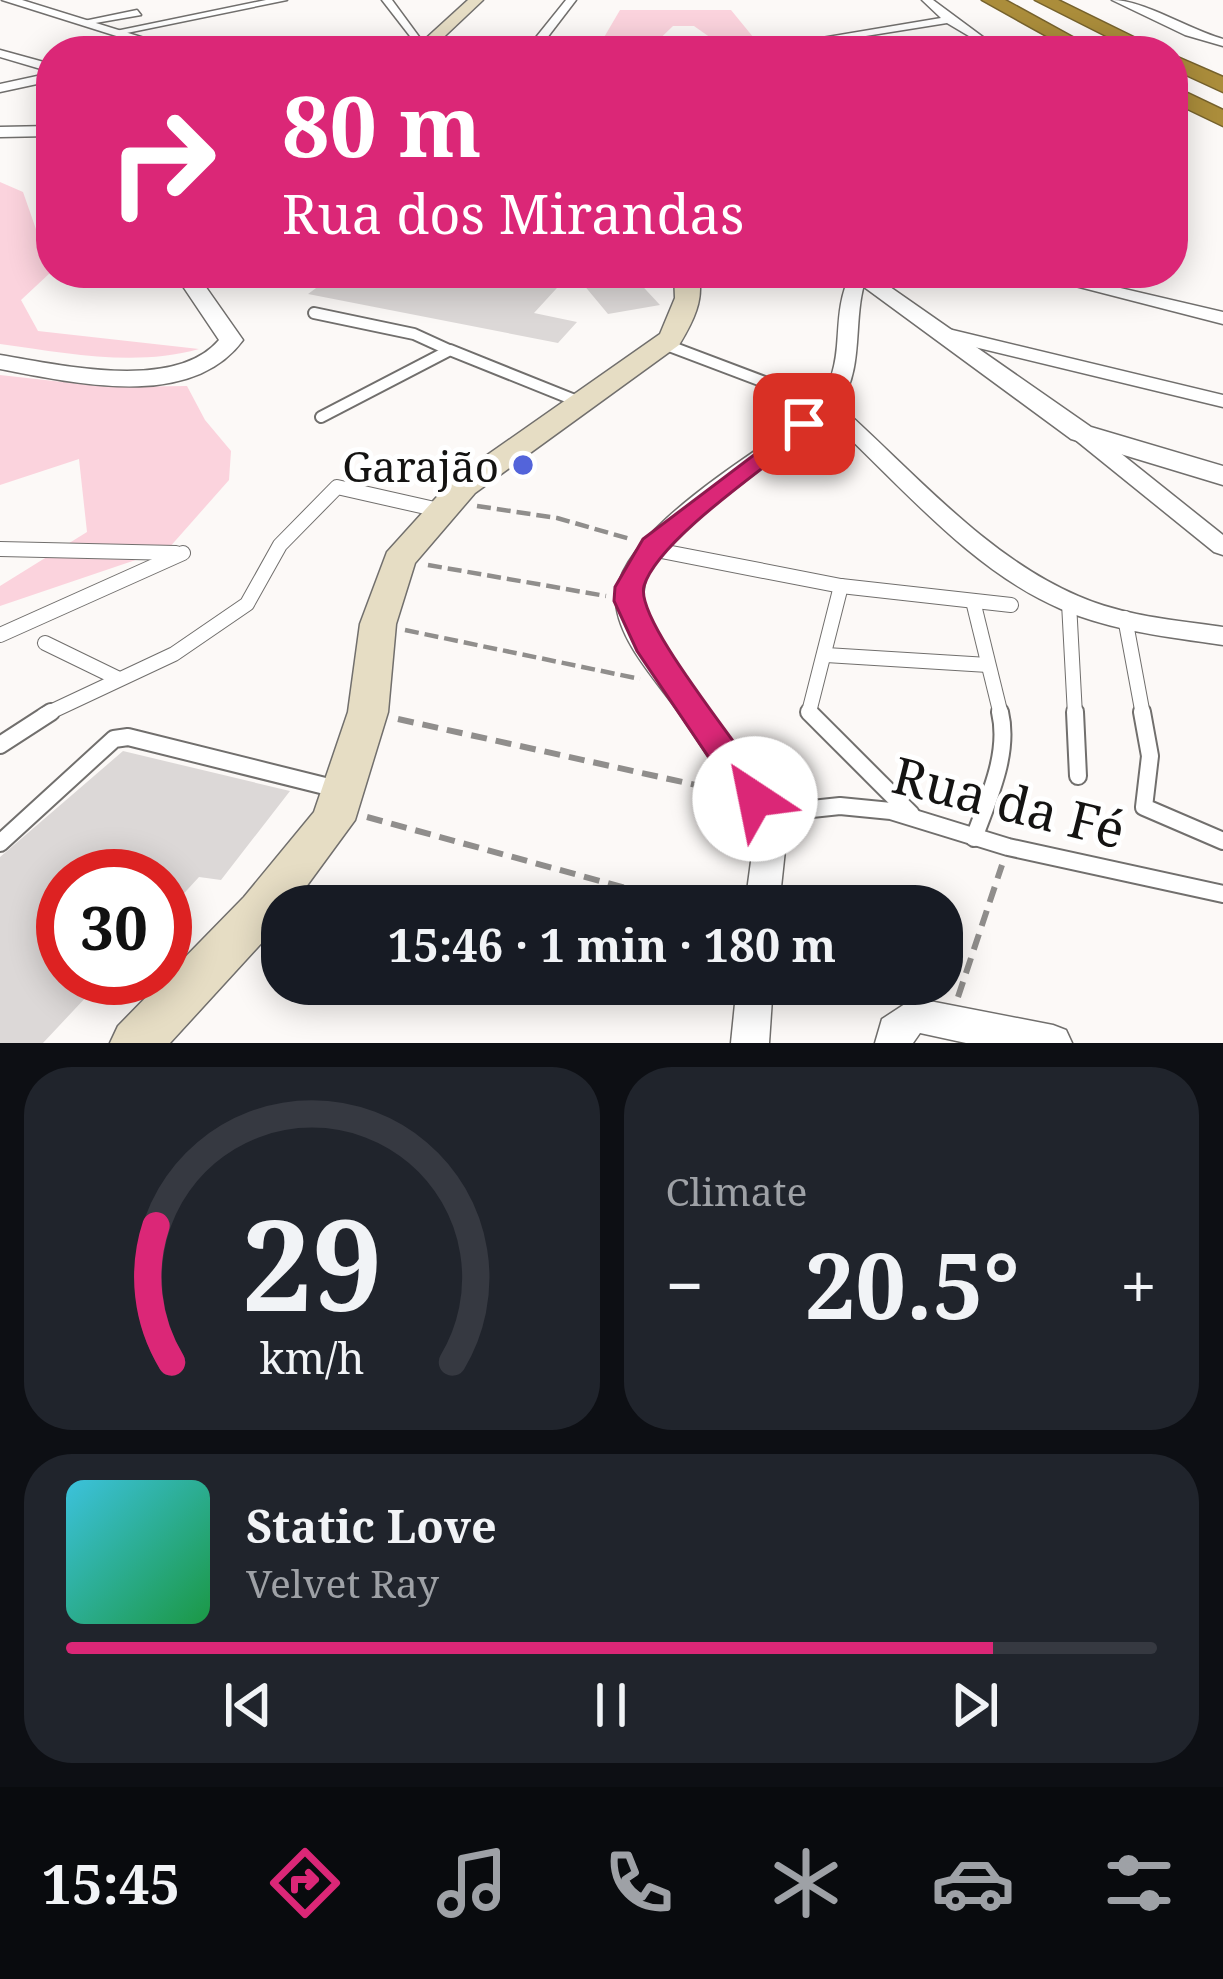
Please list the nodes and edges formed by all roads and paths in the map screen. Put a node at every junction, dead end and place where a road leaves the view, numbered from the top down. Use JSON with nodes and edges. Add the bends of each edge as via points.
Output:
{"nodes":[{"id":1,"x":8,"y":0,"type":"edge"},
{"id":2,"x":222,"y":0,"type":"edge"},
{"id":3,"x":281,"y":0,"type":"edge"},
{"id":4,"x":387,"y":0,"type":"edge"},
{"id":5,"x":476,"y":0,"type":"edge"},
{"id":6,"x":571,"y":0,"type":"edge"},
{"id":7,"x":927,"y":0,"type":"edge"},
{"id":8,"x":992,"y":0,"type":"edge"},
{"id":9,"x":1044,"y":0,"type":"edge"},
{"id":10,"x":1117,"y":0,"type":"edge"},
{"id":11,"x":949,"y":20,"type":"junction"},
{"id":12,"x":84,"y":22,"type":"junction"},
{"id":13,"x":117,"y":32,"type":"junction"},
{"id":14,"x":130,"y":36,"type":"edge"},
{"id":15,"x":413,"y":36,"type":"edge"},
{"id":16,"x":436,"y":36,"type":"edge"},
{"id":17,"x":543,"y":36,"type":"edge"},
{"id":18,"x":846,"y":36,"type":"edge"},
{"id":19,"x":977,"y":36,"type":"edge"},
{"id":20,"x":1062,"y":36,"type":"edge"},
{"id":21,"x":1122,"y":36,"type":"edge"},
{"id":22,"x":1223,"y":43,"type":"edge"},
{"id":23,"x":0,"y":53,"type":"edge"},
{"id":24,"x":36,"y":66,"type":"edge"},
{"id":25,"x":1188,"y":68,"type":"edge"},
{"id":26,"x":36,"y":74,"type":"edge"},
{"id":27,"x":36,"y":74,"type":"edge"},
{"id":28,"x":4,"y":81,"type":"edge"},
{"id":29,"x":1223,"y":85,"type":"edge"},
{"id":30,"x":1188,"y":101,"type":"edge"},
{"id":31,"x":1223,"y":119,"type":"edge"},
{"id":32,"x":36,"y":131,"type":"edge"},
{"id":33,"x":0,"y":132,"type":"edge"},
{"id":34,"x":195,"y":288,"type":"edge"},
{"id":35,"x":669,"y":288,"type":"edge"},
{"id":36,"x":690,"y":288,"type":"edge"},
{"id":37,"x":852,"y":288,"type":"edge"},
{"id":38,"x":877,"y":288,"type":"edge"},
{"id":39,"x":1097,"y":288,"type":"edge"},
{"id":40,"x":314,"y":313,"type":"dead end"},
{"id":41,"x":1223,"y":318,"type":"edge"},
{"id":42,"x":940,"y":333,"type":"junction"},
{"id":43,"x":664,"y":344,"type":"junction"},
{"id":44,"x":450,"y":350,"type":"junction"},
{"id":45,"x":0,"y":362,"type":"edge"},
{"id":46,"x":1223,"y":401,"type":"edge"},
{"id":47,"x":584,"y":403,"type":"junction"},
{"id":48,"x":828,"y":406,"type":"junction"},
{"id":49,"x":321,"y":417,"type":"dead end"},
{"id":50,"x":1081,"y":433,"type":"junction"},
{"id":51,"x":1223,"y":476,"type":"edge"},
{"id":52,"x":444,"y":506,"type":"junction"},
{"id":53,"x":652,"y":547,"type":"junction"},
{"id":54,"x":1223,"y":547,"type":"edge"},
{"id":55,"x":0,"y":549,"type":"edge"},
{"id":56,"x":399,"y":560,"type":"junction"},
{"id":57,"x":841,"y":586,"type":"junction"},
{"id":58,"x":628,"y":601,"type":"junction"},
{"id":59,"x":973,"y":601,"type":"junction"},
{"id":60,"x":1069,"y":603,"type":"junction"},
{"id":61,"x":1011,"y":605,"type":"dead end"},
{"id":62,"x":1125,"y":618,"type":"junction"},
{"id":63,"x":378,"y":625,"type":"junction"},
{"id":64,"x":0,"y":635,"type":"edge"},
{"id":65,"x":1223,"y":636,"type":"edge"},
{"id":66,"x":45,"y":644,"type":"dead end"},
{"id":67,"x":826,"y":655,"type":"junction"},
{"id":68,"x":988,"y":665,"type":"junction"},
{"id":69,"x":117,"y":678,"type":"junction"},
{"id":70,"x":675,"y":687,"type":"junction"},
{"id":71,"x":368,"y":712,"type":"junction"},
{"id":72,"x":0,"y":745,"type":"edge"},
{"id":73,"x":1078,"y":776,"type":"dead end"},
{"id":74,"x":341,"y":800,"type":"junction"},
{"id":75,"x":764,"y":806,"type":"junction"},
{"id":76,"x":912,"y":815,"type":"junction"},
{"id":77,"x":974,"y":838,"type":"junction"},
{"id":78,"x":1223,"y":841,"type":"edge"},
{"id":79,"x":0,"y":843,"type":"edge"},
{"id":80,"x":1008,"y":847,"type":"junction"},
{"id":81,"x":622,"y":885,"type":"edge"},
{"id":82,"x":762,"y":885,"type":"edge"},
{"id":83,"x":1223,"y":894,"type":"edge"},
{"id":84,"x":753,"y":1005,"type":"edge"},
{"id":85,"x":950,"y":1019,"type":"junction"},
{"id":86,"x":136,"y":1043,"type":"edge"},
{"id":87,"x":750,"y":1043,"type":"edge"},
{"id":88,"x":894,"y":1043,"type":"edge"},
{"id":89,"x":1053,"y":1043,"type":"edge"}],
"edges":[{"from":1,"to":12,"type":"street"},
{"from":2,"to":12,"type":"street"},
{"from":3,"to":13,"type":"street"},
{"from":4,"to":15,"type":"street"},
{"from":5,"to":16,"type":"main road"},
{"from":6,"to":17,"type":"street"},
{"from":7,"to":11,"type":"street"},
{"from":8,"to":20,"type":"highway"},
{"from":9,"to":21,"type":"highway"},
{"from":10,"to":22,"type":"street"},
{"from":11,"to":18,"type":"street"},
{"from":11,"to":19,"type":"street"},
{"from":12,"to":13,"type":"street"},
{"from":13,"to":14,"type":"street"},
{"from":23,"to":24,"type":"street"},
{"from":25,"to":29,"type":"highway"},
{"from":26,"to":28,"type":"street"},
{"from":27,"to":28,"type":"street"},
{"from":30,"to":31,"type":"highway"},
{"from":32,"to":33,"type":"street"},
{"from":34,"to":45,"type":"street","via":[[231,340],[217,360],[144,377]]},
{"from":35,"to":43,"type":"main road"},
{"from":36,"to":43,"type":"main road"},
{"from":37,"to":48,"type":"street","via":[[845,371]]},
{"from":38,"to":42,"type":"street"},
{"from":39,"to":41,"type":"street"},
{"from":40,"to":44,"type":"lane"},
{"from":42,"to":46,"type":"street"},
{"from":42,"to":50,"type":"street"},
{"from":43,"to":47,"type":"main road"},
{"from":43,"to":48,"type":"lane"},
{"from":44,"to":47,"type":"lane"},
{"from":44,"to":49,"type":"lane"},
{"from":47,"to":52,"type":"main road"},
{"from":48,"to":53,"type":"street"},
{"from":48,"to":60,"type":"street","via":[[973,535]]},
{"from":50,"to":51,"type":"street"},
{"from":50,"to":54,"type":"street"},
{"from":52,"to":53,"type":"path","via":[[557,518]]},
{"from":52,"to":56,"type":"main road"},
{"from":52,"to":69,"type":"lane","via":[[337,487],[280,545],[247,604],[174,654]]},
{"from":53,"to":57,"type":"lane"},
{"from":53,"to":58,"type":"street","via":[[632,576]]},
{"from":55,"to":64,"type":"lane","via":[[183,553]]},
{"from":56,"to":58,"type":"path"},
{"from":56,"to":63,"type":"main road"},
{"from":57,"to":59,"type":"lane"},
{"from":57,"to":67,"type":"lane"},
{"from":58,"to":70,"type":"street"},
{"from":59,"to":61,"type":"lane"},
{"from":59,"to":68,"type":"lane"},
{"from":60,"to":62,"type":"street"},
{"from":60,"to":73,"type":"lane"},
{"from":62,"to":65,"type":"street"},
{"from":62,"to":78,"type":"lane","via":[[1150,756],[1144,807]]},
{"from":63,"to":70,"type":"path"},
{"from":63,"to":71,"type":"main road"},
{"from":66,"to":69,"type":"lane"},
{"from":67,"to":68,"type":"lane"},
{"from":67,"to":76,"type":"lane","via":[[812,717]]},
{"from":68,"to":77,"type":"lane","via":[[1004,728]]},
{"from":69,"to":72,"type":"lane"},
{"from":70,"to":75,"type":"street"},
{"from":71,"to":74,"type":"main road"},
{"from":71,"to":75,"type":"path"},
{"from":74,"to":79,"type":"lane","via":[[128,737],[114,740]]},
{"from":74,"to":81,"type":"path"},
{"from":74,"to":86,"type":"main road","via":[[261,911]]},
{"from":75,"to":76,"type":"lane","name":"Rua da Fé"},
{"from":75,"to":82,"type":"street"},
{"from":76,"to":77,"type":"lane","name":"Rua da Fé"},
{"from":77,"to":80,"type":"lane","name":"Rua da Fé"},
{"from":80,"to":83,"type":"lane","name":"Rua da Fé"},
{"from":80,"to":85,"type":"path"},
{"from":84,"to":87,"type":"street"},
{"from":85,"to":88,"type":"street","via":[[914,1015]]},
{"from":85,"to":89,"type":"street"}]}
